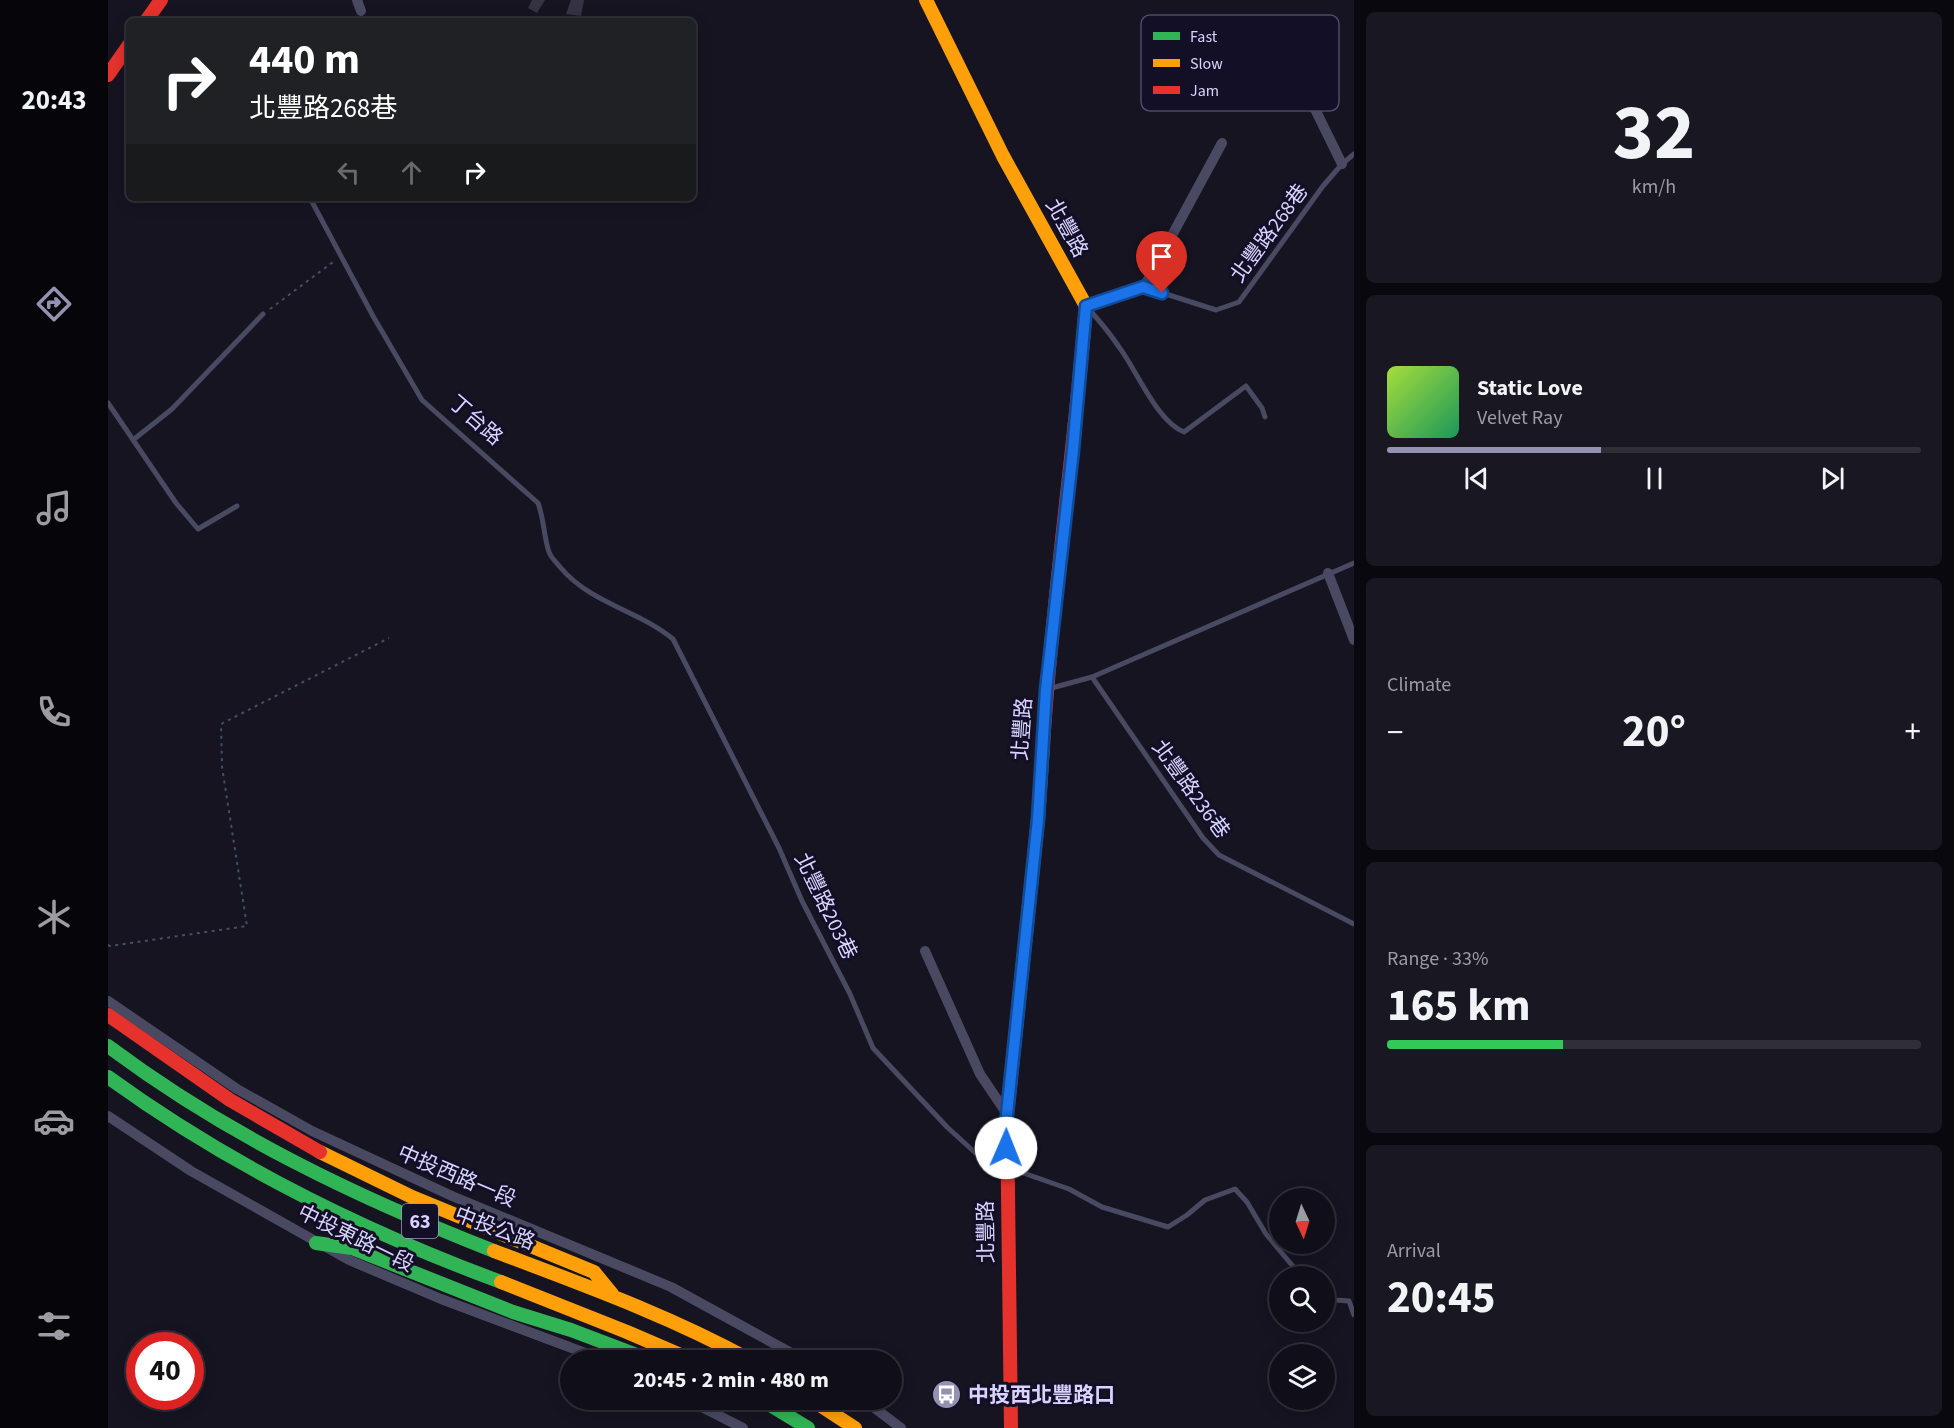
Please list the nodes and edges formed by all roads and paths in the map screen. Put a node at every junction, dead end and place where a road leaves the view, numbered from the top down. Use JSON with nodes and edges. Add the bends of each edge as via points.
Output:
{"nodes":[{"id":1,"x":161,"y":0,"type":"edge"},
{"id":2,"x":357,"y":0,"type":"edge"},
{"id":3,"x":926,"y":0,"type":"edge"},
{"id":4,"x":361,"y":11,"type":"dead end"},
{"id":5,"x":148,"y":18,"type":"edge"},
{"id":6,"x":126,"y":49,"type":"edge"},
{"id":7,"x":108,"y":75,"type":"edge"},
{"id":8,"x":1316,"y":111,"type":"edge"},
{"id":9,"x":1222,"y":142,"type":"dead end"},
{"id":10,"x":1354,"y":154,"type":"edge"},
{"id":11,"x":1341,"y":164,"type":"junction"},
{"id":12,"x":312,"y":201,"type":"edge"},
{"id":13,"x":341,"y":256,"type":"junction"},
{"id":14,"x":1143,"y":287,"type":"junction"},
{"id":15,"x":1086,"y":306,"type":"junction"},
{"id":16,"x":263,"y":314,"type":"joint"},
{"id":17,"x":108,"y":403,"type":"edge"},
{"id":18,"x":1265,"y":417,"type":"dead end"},
{"id":19,"x":133,"y":440,"type":"junction"},
{"id":20,"x":237,"y":506,"type":"dead end"},
{"id":21,"x":1354,"y":563,"type":"edge"},
{"id":22,"x":1328,"y":573,"type":"junction"},
{"id":23,"x":656,"y":626,"type":"joint"},
{"id":24,"x":389,"y":638,"type":"dead end"},
{"id":25,"x":1354,"y":640,"type":"edge"},
{"id":26,"x":1092,"y":678,"type":"junction"},
{"id":27,"x":1046,"y":690,"type":"junction"},
{"id":28,"x":1354,"y":924,"type":"edge"},
{"id":29,"x":108,"y":945,"type":"edge"},
{"id":30,"x":925,"y":951,"type":"dead end"},
{"id":31,"x":108,"y":1001,"type":"edge"},
{"id":32,"x":108,"y":1015,"type":"edge"},
{"id":33,"x":108,"y":1046,"type":"edge"},
{"id":34,"x":108,"y":1077,"type":"edge"},
{"id":35,"x":1007,"y":1114,"type":"junction"},
{"id":36,"x":108,"y":1116,"type":"edge"},
{"id":37,"x":1006,"y":1165,"type":"junction"},
{"id":38,"x":316,"y":1243,"type":"junction"},
{"id":39,"x":1293,"y":1266,"type":"edge"},
{"id":40,"x":613,"y":1296,"type":"junction"},
{"id":41,"x":1335,"y":1299,"type":"edge"},
{"id":42,"x":1354,"y":1315,"type":"edge"},
{"id":43,"x":577,"y":1350,"type":"edge"},
{"id":44,"x":624,"y":1350,"type":"edge"},
{"id":45,"x":669,"y":1350,"type":"edge"},
{"id":46,"x":731,"y":1350,"type":"edge"},
{"id":47,"x":786,"y":1350,"type":"edge"},
{"id":48,"x":708,"y":1410,"type":"edge"},
{"id":49,"x":778,"y":1410,"type":"edge"},
{"id":50,"x":827,"y":1410,"type":"edge"},
{"id":51,"x":877,"y":1410,"type":"edge"},
{"id":52,"x":743,"y":1428,"type":"edge"},
{"id":53,"x":808,"y":1428,"type":"edge"},
{"id":54,"x":855,"y":1428,"type":"edge"},
{"id":55,"x":901,"y":1428,"type":"edge"},
{"id":56,"x":1011,"y":1428,"type":"edge"}],
"edges":[{"from":1,"to":5,"type":"main road"},
{"from":2,"to":4,"type":"street"},
{"from":3,"to":15,"type":"main road","name":"北豐路","via":[[1003,156]]},
{"from":6,"to":7,"type":"main road"},
{"from":8,"to":11,"type":"street"},
{"from":9,"to":14,"type":"street"},
{"from":10,"to":11,"type":"lane","name":"北豐路268巷"},
{"from":11,"to":14,"type":"lane","name":"北豐路268巷","via":[[1239,302],[1216,310]]},
{"from":12,"to":13,"type":"lane","name":"丁台路"},
{"from":13,"to":16,"type":"path"},
{"from":13,"to":23,"type":"lane","name":"丁台路","via":[[422,400],[538,503],[549,554],[566,574],[605,603]]},
{"from":14,"to":15,"type":"lane"},
{"from":15,"to":18,"type":"lane","via":[[1120,347],[1149,398],[1177,430],[1184,432],[1246,386]]},
{"from":15,"to":27,"type":"main road","name":"北豐路"},
{"from":16,"to":19,"type":"lane","via":[[172,409]]},
{"from":17,"to":19,"type":"lane"},
{"from":19,"to":20,"type":"lane","via":[[198,528]]},
{"from":21,"to":22,"type":"lane"},
{"from":22,"to":25,"type":"street"},
{"from":22,"to":26,"type":"lane"},
{"from":23,"to":37,"type":"lane","name":"北豐路203巷","via":[[673,639],[699,689],[873,1048],[981,1158]]},
{"from":24,"to":29,"type":"path","via":[[221,724],[222,768],[247,926]]},
{"from":26,"to":27,"type":"lane"},
{"from":26,"to":28,"type":"lane","name":"北豐路236巷","via":[[1203,838],[1219,855]]},
{"from":27,"to":35,"type":"main road","name":"北豐路","via":[[1038,819]]},
{"from":30,"to":35,"type":"street","via":[[980,1074]]},
{"from":31,"to":47,"type":"street","name":"中投西路一段","via":[[237,1089],[312,1131],[452,1196],[671,1287]]},
{"from":32,"to":40,"type":"main road","via":[[206,1086],[299,1141],[387,1184],[594,1272]]},
{"from":33,"to":40,"type":"main road","name":"中投公路","number":"63","via":[[156,1082],[257,1144],[392,1209]]},
{"from":34,"to":45,"type":"main road","number":"63","via":[[166,1118],[298,1195],[429,1255]]},
{"from":35,"to":37,"type":"main road","name":"北豐路"},
{"from":36,"to":38,"type":"street","name":"中投東路一段","via":[[191,1171]]},
{"from":37,"to":39,"type":"lane","name":"北豐路203巷","via":[[1069,1189],[1102,1207],[1168,1227],[1205,1200],[1235,1189]]},
{"from":37,"to":56,"type":"main road","name":"北豐路"},
{"from":38,"to":43,"type":"street","name":"中投東路一段","via":[[441,1299]]},
{"from":38,"to":44,"type":"main road","via":[[352,1248],[513,1312]]},
{"from":40,"to":46,"type":"main road","name":"中投公路","number":"63"},
{"from":41,"to":42,"type":"lane","via":[[1349,1301]]},
{"from":48,"to":52,"type":"street"},
{"from":49,"to":53,"type":"main road"},
{"from":50,"to":54,"type":"main road"},
{"from":51,"to":55,"type":"street"}]}
